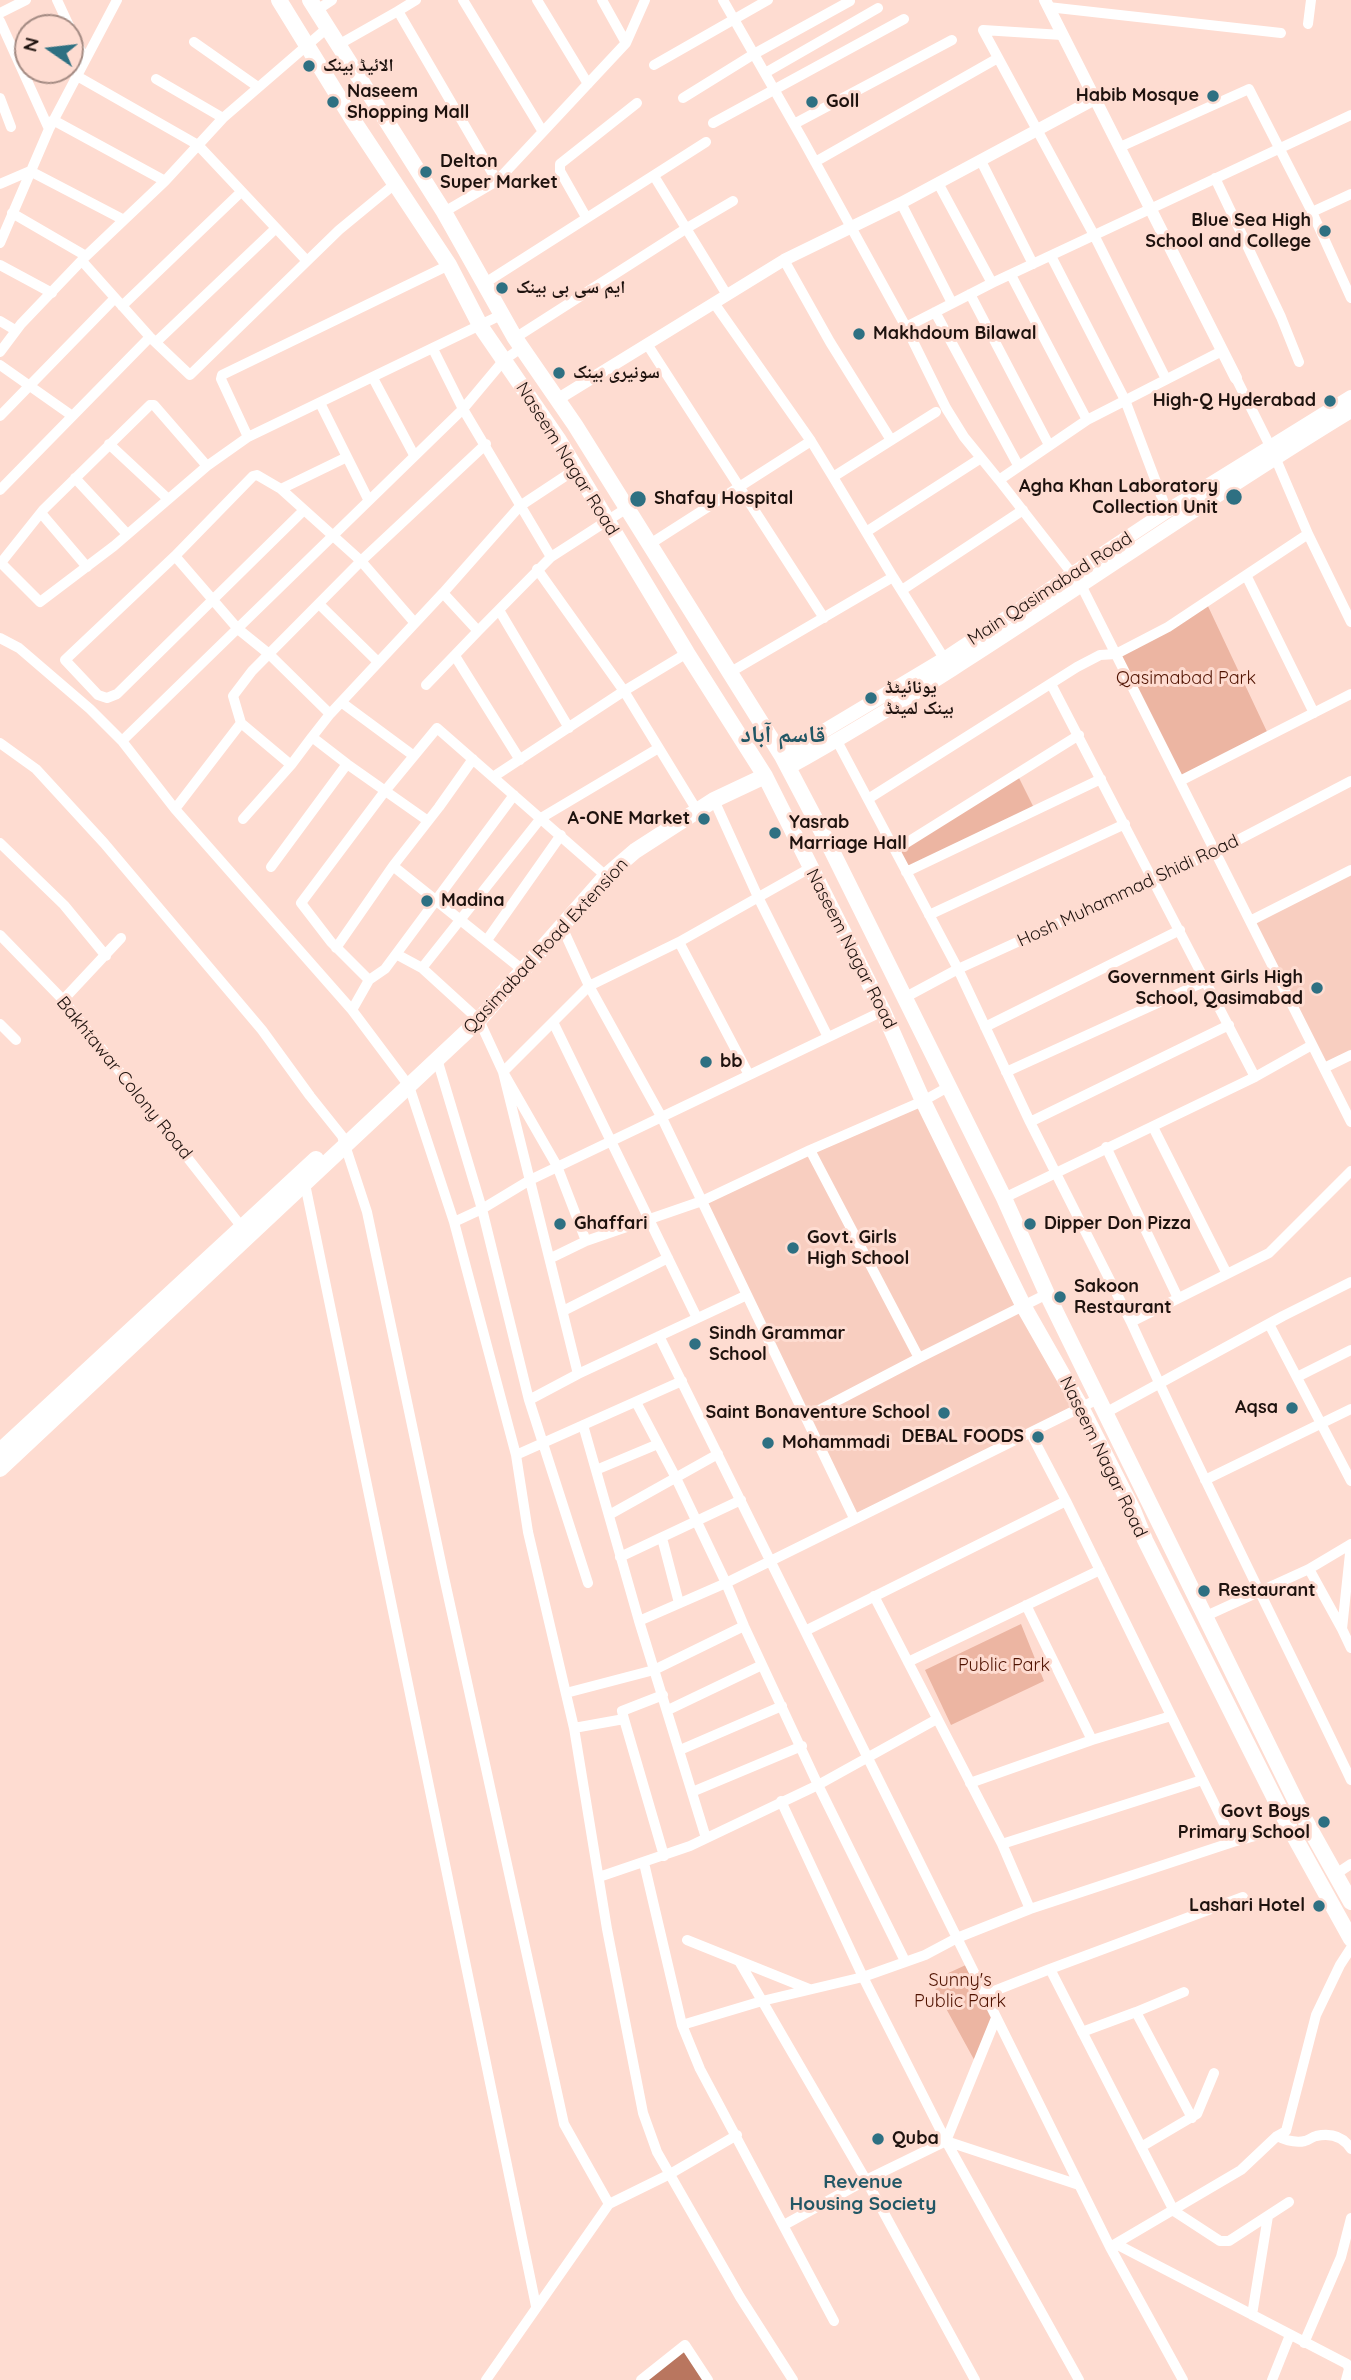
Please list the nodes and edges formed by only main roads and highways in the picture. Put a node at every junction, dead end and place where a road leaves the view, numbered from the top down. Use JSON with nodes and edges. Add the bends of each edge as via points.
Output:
{"nodes":[{"id":1,"x":279,"y":0,"type":"edge"},
{"id":2,"x":313,"y":5,"type":"edge"},
{"id":3,"x":1351,"y":397,"type":"edge"},
{"id":4,"x":1351,"y":411,"type":"edge"},
{"id":5,"x":1273,"y":453,"type":"junction"},
{"id":6,"x":1078,"y":579,"type":"junction"},
{"id":7,"x":696,"y":619,"type":"junction"},
{"id":8,"x":674,"y":632,"type":"junction"},
{"id":9,"x":947,"y":664,"type":"junction"},
{"id":10,"x":785,"y":762,"type":"junction"},
{"id":11,"x":765,"y":776,"type":"junction"},
{"id":12,"x":904,"y":998,"type":"junction"},
{"id":13,"x":883,"y":1011,"type":"junction"},
{"id":14,"x":344,"y":1141,"type":"junction"},
{"id":15,"x":0,"y":1451,"type":"edge"},
{"id":16,"x":0,"y":1469,"type":"edge"},
{"id":17,"x":1351,"y":1902,"type":"edge"},
{"id":18,"x":1351,"y":1939,"type":"edge"}],
"edges":[{"from":1,"to":8,"type":"main road","name":"Naseem Nagar Road","via":[[449,265],[481,327],[576,469]]},
{"from":2,"to":7,"type":"main road","name":"Naseem Nagar Road","via":[[444,212],[518,343]]},
{"from":3,"to":5,"type":"main road","name":"Main Qasimabad Road"},
{"from":4,"to":5,"type":"main road","name":"Main Qasimabad Road"},
{"from":5,"to":6,"type":"main road","name":"Main Qasimabad Road"},
{"from":5,"to":6,"type":"main road","name":"Main Qasimabad Road","via":[[1167,511]]},
{"from":6,"to":9,"type":"main road","name":"Main Qasimabad Road"},
{"from":7,"to":8,"type":"main road"},
{"from":7,"to":10,"type":"main road","name":"Naseem Nagar Road"},
{"from":8,"to":11,"type":"main road","name":"Naseem Nagar Road"},
{"from":9,"to":10,"type":"main road","name":"Main Qasimabad Road"},
{"from":9,"to":10,"type":"main road","name":"Main Qasimabad Road","via":[[837,741]]},
{"from":10,"to":12,"type":"main road","name":"Naseem Nagar Road"},
{"from":11,"to":13,"type":"main road","name":"Naseem Nagar Road"},
{"from":11,"to":14,"type":"main road","name":"Qasimabad Road Extension","via":[[714,800],[635,851],[606,876],[479,1020]]},
{"from":12,"to":13,"type":"main road"},
{"from":12,"to":17,"type":"main road","name":"Naseem Nagar Road","via":[[1305,1819]]},
{"from":13,"to":18,"type":"main road","name":"Naseem Nagar Road","via":[[1024,1307],[1082,1409],[1289,1827]]},
{"from":14,"to":15,"type":"main road","via":[[241,1226]]},
{"from":14,"to":16,"type":"main road","via":[[305,1184]]}]}
